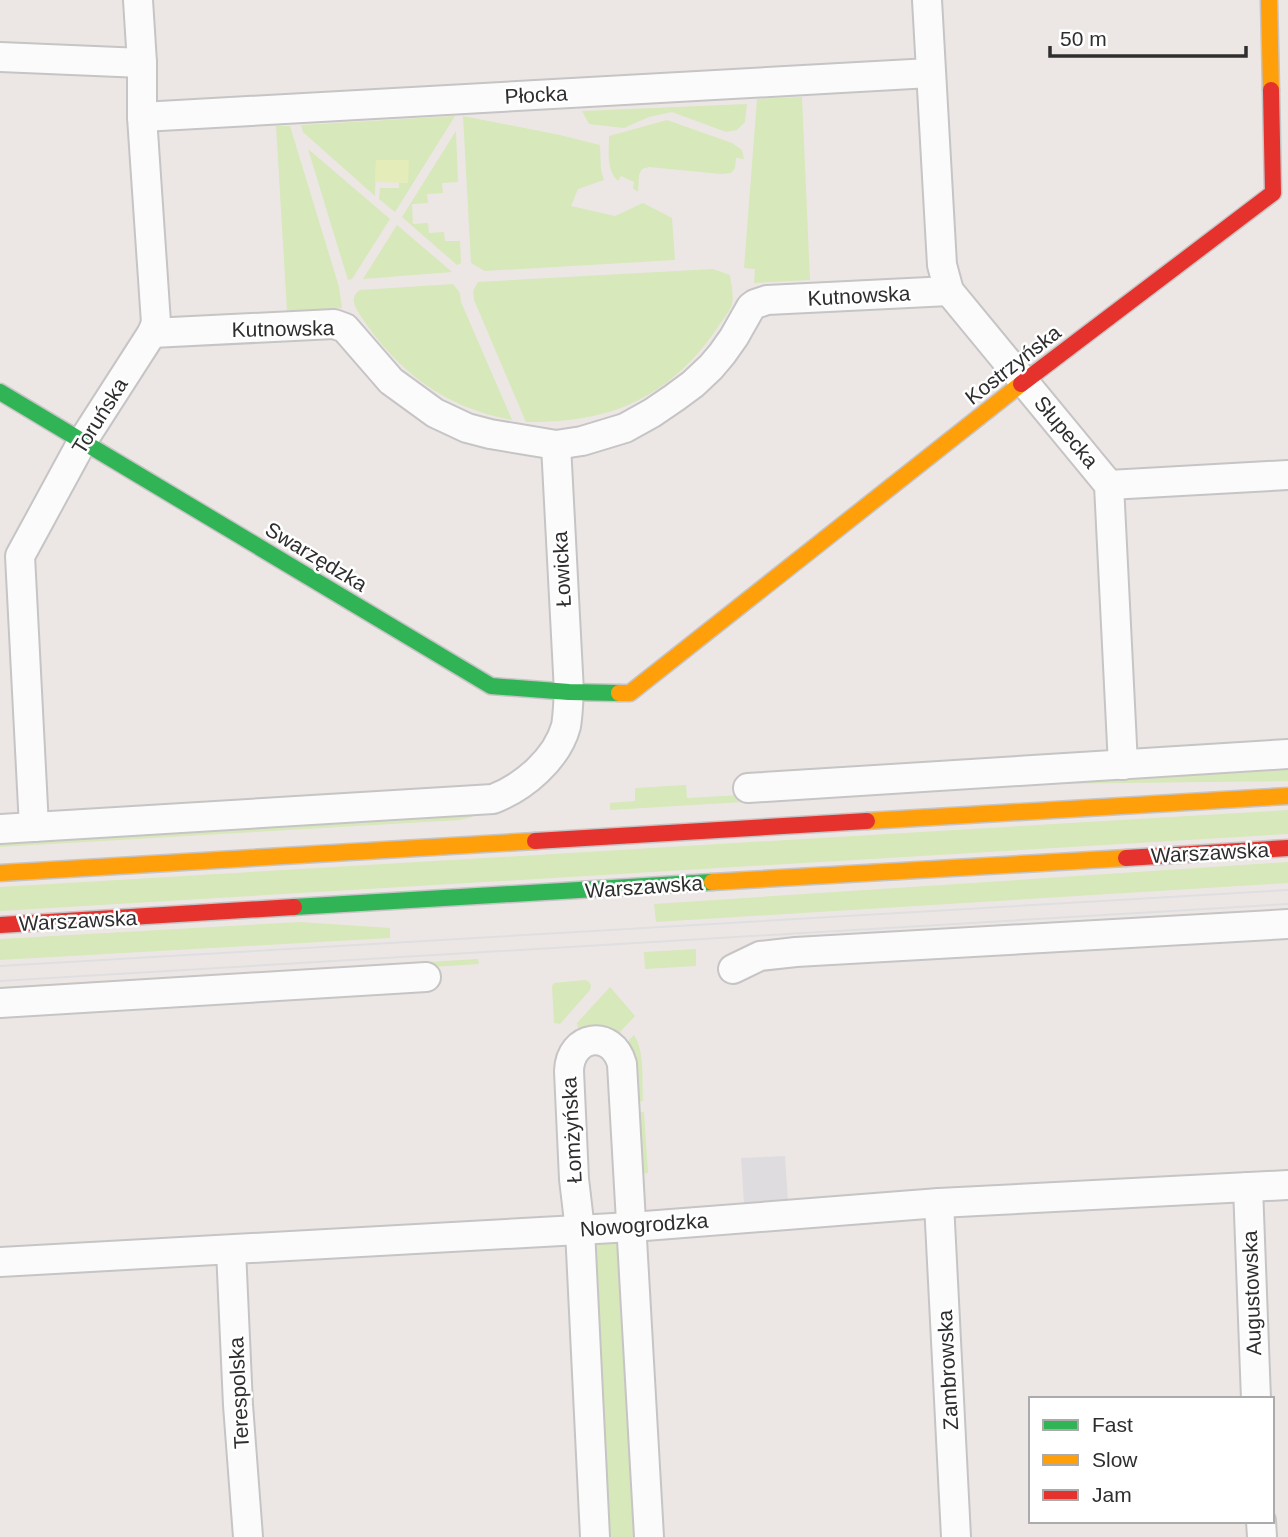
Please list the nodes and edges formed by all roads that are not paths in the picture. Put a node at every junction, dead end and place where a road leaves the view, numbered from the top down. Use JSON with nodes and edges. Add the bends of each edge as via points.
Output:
{"nodes":[{"id":1,"x":138,"y":0,"type":"edge"},
{"id":2,"x":927,"y":0,"type":"edge"},
{"id":3,"x":1269,"y":0,"type":"edge"},
{"id":4,"x":0,"y":57,"type":"edge"},
{"id":5,"x":142,"y":63,"type":"junction"},
{"id":6,"x":930,"y":73,"type":"junction"},
{"id":7,"x":142,"y":117,"type":"junction"},
{"id":8,"x":1280,"y":193,"type":"edge"},
{"id":9,"x":948,"y":291,"type":"junction"},
{"id":10,"x":152,"y":333,"type":"junction"},
{"id":11,"x":1024,"y":382,"type":"junction"},
{"id":12,"x":0,"y":392,"type":"edge"},
{"id":13,"x":82,"y":442,"type":"junction"},
{"id":14,"x":556,"y":445,"type":"junction"},
{"id":15,"x":1288,"y":475,"type":"edge"},
{"id":16,"x":1109,"y":485,"type":"junction"},
{"id":17,"x":10,"y":557,"type":"edge"},
{"id":18,"x":569,"y":692,"type":"junction"},
{"id":19,"x":630,"y":693,"type":"joint"},
{"id":20,"x":1288,"y":754,"type":"edge"},
{"id":21,"x":1123,"y":765,"type":"junction"},
{"id":22,"x":748,"y":788,"type":"dead end"},
{"id":23,"x":1288,"y":796,"type":"edge"},
{"id":24,"x":34,"y":827,"type":"junction"},
{"id":25,"x":0,"y":829,"type":"edge"},
{"id":26,"x":1288,"y":848,"type":"edge"},
{"id":27,"x":0,"y":873,"type":"edge"},
{"id":28,"x":1288,"y":924,"type":"edge"},
{"id":29,"x":0,"y":925,"type":"edge"},
{"id":30,"x":733,"y":970,"type":"dead end"},
{"id":31,"x":426,"y":977,"type":"dead end"},
{"id":32,"x":0,"y":1003,"type":"edge"},
{"id":33,"x":1288,"y":1185,"type":"edge"},
{"id":34,"x":1248,"y":1187,"type":"junction"},
{"id":35,"x":939,"y":1203,"type":"junction"},
{"id":36,"x":632,"y":1227,"type":"junction"},
{"id":37,"x":580,"y":1230,"type":"junction"},
{"id":38,"x":232,"y":1250,"type":"junction"},
{"id":39,"x":0,"y":1262,"type":"edge"},
{"id":40,"x":1256,"y":1397,"type":"edge"},
{"id":41,"x":248,"y":1537,"type":"edge"},
{"id":42,"x":595,"y":1537,"type":"edge"},
{"id":43,"x":649,"y":1537,"type":"edge"},
{"id":44,"x":957,"y":1537,"type":"edge"}],
"edges":[{"from":1,"to":5,"type":"street","name":"Toruńska"},
{"from":2,"to":6,"type":"street","name":"Słupecka"},
{"from":3,"to":8,"type":"main road","name":"Kostrzyńska"},
{"from":4,"to":5,"type":"street"},
{"from":5,"to":7,"type":"street","name":"Toruńska"},
{"from":6,"to":7,"type":"street","name":"Płocka"},
{"from":6,"to":9,"type":"street","name":"Słupecka","via":[[942,265]]},
{"from":7,"to":10,"type":"street","name":"Toruńska","via":[[156,323]]},
{"from":8,"to":11,"type":"main road","name":"Kostrzyńska"},
{"from":9,"to":11,"type":"street","name":"Słupecka"},
{"from":9,"to":14,"type":"street","name":"Kutnowska","via":[[755,303],[711,368],[674,398],[625,428]]},
{"from":10,"to":13,"type":"street","name":"Toruńska"},
{"from":10,"to":14,"type":"street","name":"Kutnowska","via":[[334,324],[345,328],[391,381],[452,422],[490,434]]},
{"from":11,"to":16,"type":"street","name":"Słupecka"},
{"from":11,"to":19,"type":"main road","name":"Kostrzyńska"},
{"from":12,"to":13,"type":"main road","name":"Swarzędzka"},
{"from":13,"to":17,"type":"street","name":"Toruńska"},
{"from":13,"to":18,"type":"main road","name":"Swarzędzka","via":[[491,686]]},
{"from":14,"to":18,"type":"street","name":"Łowicka"},
{"from":15,"to":16,"type":"street"},
{"from":16,"to":21,"type":"street","name":"Słupecka"},
{"from":17,"to":24,"type":"street","name":"Toruńska"},
{"from":18,"to":19,"type":"main road","name":"Swarzędzka"},
{"from":18,"to":24,"type":"street","via":[[566,725],[557,747],[538,770],[493,799]]},
{"from":20,"to":21,"type":"street"},
{"from":21,"to":22,"type":"street"},
{"from":23,"to":27,"type":"main road"},
{"from":24,"to":25,"type":"street"},
{"from":26,"to":29,"type":"main road","name":"Warszawska"},
{"from":28,"to":30,"type":"street","via":[[796,952],[760,956]]},
{"from":31,"to":32,"type":"street"},
{"from":33,"to":34,"type":"street","name":"Nowogrodzka"},
{"from":34,"to":35,"type":"street","name":"Nowogrodzka"},
{"from":34,"to":40,"type":"street","name":"Augustowska"},
{"from":35,"to":36,"type":"street","name":"Nowogrodzka"},
{"from":35,"to":44,"type":"street","name":"Zambrowska"},
{"from":36,"to":37,"type":"street","name":"Nowogrodzka"},
{"from":36,"to":37,"type":"street","name":"Łomżyńska","via":[[622,1064],[612,1045],[598,1040],[579,1046],[569,1064]]},
{"from":36,"to":43,"type":"street","name":"Łomżyńska"},
{"from":37,"to":38,"type":"street","name":"Nowogrodzka"},
{"from":37,"to":42,"type":"street","name":"Łomżyńska"},
{"from":38,"to":39,"type":"street","name":"Nowogrodzka"},
{"from":38,"to":41,"type":"street","name":"Terespolska"}]}
